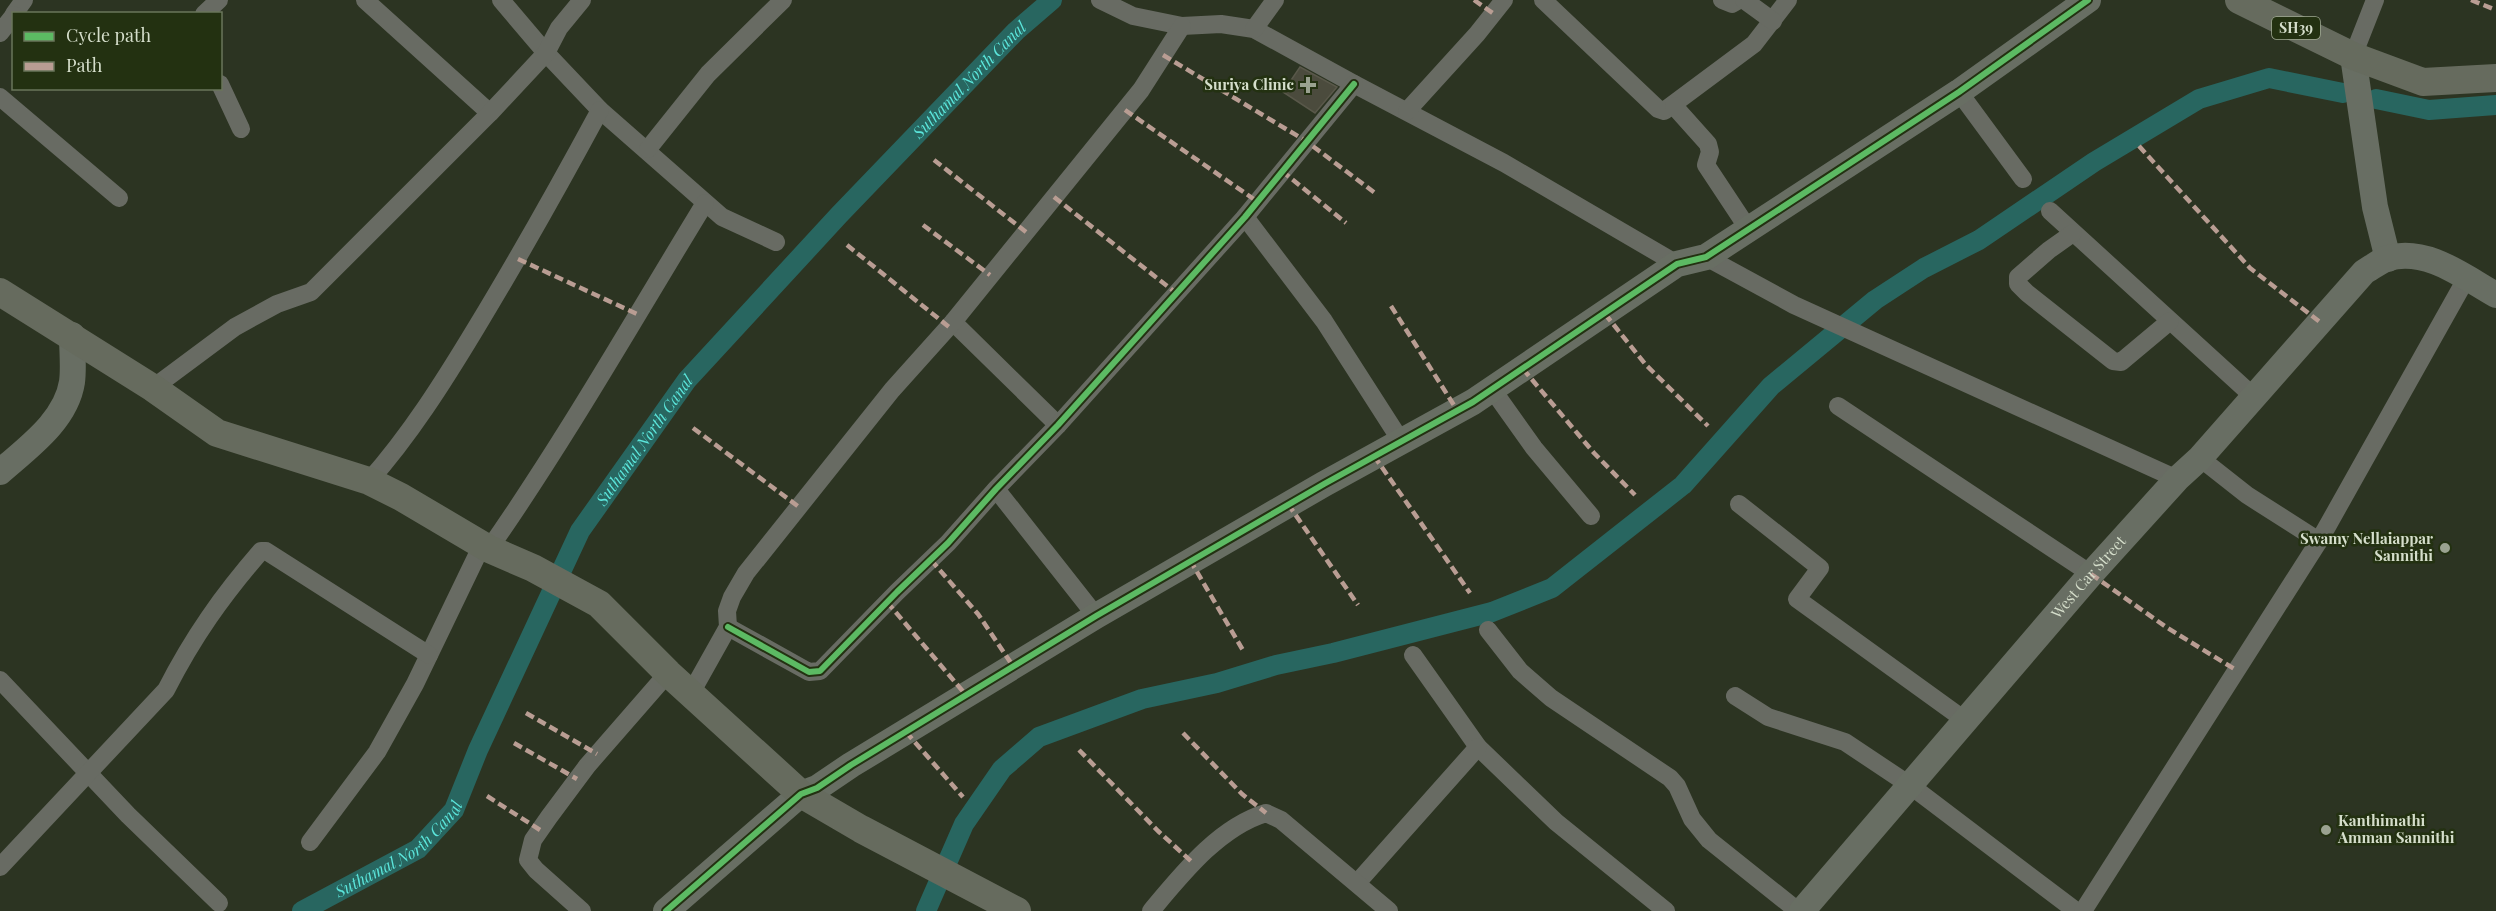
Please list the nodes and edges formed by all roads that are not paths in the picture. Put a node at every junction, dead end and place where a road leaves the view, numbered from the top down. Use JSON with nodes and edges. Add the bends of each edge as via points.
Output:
{"nodes":[{"id":1,"x":219,"y":0,"type":"edge"},
{"id":2,"x":365,"y":0,"type":"edge"},
{"id":3,"x":501,"y":0,"type":"edge"},
{"id":4,"x":582,"y":0,"type":"edge"},
{"id":5,"x":783,"y":0,"type":"edge"},
{"id":6,"x":1100,"y":0,"type":"edge"},
{"id":7,"x":1275,"y":0,"type":"edge"},
{"id":8,"x":1504,"y":0,"type":"edge"},
{"id":9,"x":1543,"y":0,"type":"edge"},
{"id":10,"x":1722,"y":0,"type":"edge"},
{"id":11,"x":1738,"y":0,"type":"edge"},
{"id":12,"x":1744,"y":0,"type":"edge"},
{"id":13,"x":1788,"y":0,"type":"edge"},
{"id":14,"x":2088,"y":0,"type":"edge"},
{"id":15,"x":2239,"y":0,"type":"edge"},
{"id":16,"x":2375,"y":0,"type":"edge"},
{"id":17,"x":206,"y":12,"type":"edge"},
{"id":18,"x":12,"y":17,"type":"edge"},
{"id":19,"x":1773,"y":21,"type":"junction"},
{"id":20,"x":1182,"y":26,"type":"junction"},
{"id":21,"x":1254,"y":29,"type":"junction"},
{"id":22,"x":0,"y":33,"type":"edge"},
{"id":23,"x":546,"y":53,"type":"junction"},
{"id":24,"x":2353,"y":56,"type":"junction"},
{"id":25,"x":2496,"y":78,"type":"edge"},
{"id":26,"x":1354,"y":84,"type":"junction"},
{"id":27,"x":222,"y":88,"type":"edge"},
{"id":28,"x":1959,"y":92,"type":"junction"},
{"id":29,"x":0,"y":97,"type":"edge"},
{"id":30,"x":1674,"y":106,"type":"junction"},
{"id":31,"x":600,"y":111,"type":"junction"},
{"id":32,"x":1407,"y":111,"type":"junction"},
{"id":33,"x":490,"y":113,"type":"junction"},
{"id":34,"x":242,"y":129,"type":"dead end"},
{"id":35,"x":648,"y":149,"type":"junction"},
{"id":36,"x":2023,"y":179,"type":"dead end"},
{"id":37,"x":119,"y":198,"type":"dead end"},
{"id":38,"x":705,"y":203,"type":"junction"},
{"id":39,"x":2050,"y":211,"type":"dead end"},
{"id":40,"x":1245,"y":217,"type":"junction"},
{"id":41,"x":1749,"y":230,"type":"junction"},
{"id":42,"x":2073,"y":233,"type":"junction"},
{"id":43,"x":776,"y":242,"type":"dead end"},
{"id":44,"x":1706,"y":257,"type":"junction"},
{"id":45,"x":2388,"y":259,"type":"junction"},
{"id":46,"x":1677,"y":264,"type":"junction"},
{"id":47,"x":2466,"y":279,"type":"junction"},
{"id":48,"x":0,"y":292,"type":"edge"},
{"id":49,"x":2496,"y":295,"type":"edge"},
{"id":50,"x":2170,"y":321,"type":"junction"},
{"id":51,"x":953,"y":322,"type":"junction"},
{"id":52,"x":72,"y":335,"type":"junction"},
{"id":53,"x":153,"y":388,"type":"junction"},
{"id":54,"x":1492,"y":389,"type":"junction"},
{"id":55,"x":2254,"y":397,"type":"junction"},
{"id":56,"x":1838,"y":406,"type":"dead end"},
{"id":57,"x":1058,"y":425,"type":"junction"},
{"id":58,"x":1401,"y":441,"type":"junction"},
{"id":59,"x":2200,"y":458,"type":"junction"},
{"id":60,"x":0,"y":472,"type":"edge"},
{"id":61,"x":2177,"y":479,"type":"junction"},
{"id":62,"x":369,"y":481,"type":"junction"},
{"id":63,"x":996,"y":489,"type":"junction"},
{"id":64,"x":1739,"y":504,"type":"dead end"},
{"id":65,"x":1591,"y":516,"type":"dead end"},
{"id":66,"x":2319,"y":541,"type":"junction"},
{"id":67,"x":485,"y":547,"type":"junction"},
{"id":68,"x":2091,"y":574,"type":"junction"},
{"id":69,"x":1096,"y":616,"type":"junction"},
{"id":70,"x":728,"y":627,"type":"junction"},
{"id":71,"x":1488,"y":630,"type":"dead end"},
{"id":72,"x":1413,"y":655,"type":"dead end"},
{"id":73,"x":429,"y":656,"type":"junction"},
{"id":74,"x":668,"y":673,"type":"junction"},
{"id":75,"x":0,"y":680,"type":"edge"},
{"id":76,"x":691,"y":693,"type":"junction"},
{"id":77,"x":1735,"y":696,"type":"dead end"},
{"id":78,"x":1966,"y":721,"type":"junction"},
{"id":79,"x":1478,"y":747,"type":"junction"},
{"id":80,"x":87,"y":773,"type":"junction"},
{"id":81,"x":1911,"y":786,"type":"junction"},
{"id":82,"x":801,"y":794,"type":"junction"},
{"id":83,"x":310,"y":842,"type":"dead end"},
{"id":84,"x":0,"y":867,"type":"edge"},
{"id":85,"x":1358,"y":883,"type":"junction"},
{"id":86,"x":219,"y":903,"type":"dead end"},
{"id":87,"x":984,"y":903,"type":"edge"},
{"id":88,"x":582,"y":911,"type":"edge"},
{"id":89,"x":666,"y":911,"type":"edge"},
{"id":90,"x":1017,"y":911,"type":"edge"},
{"id":91,"x":1151,"y":911,"type":"edge"},
{"id":92,"x":1389,"y":911,"type":"edge"},
{"id":93,"x":1666,"y":911,"type":"edge"},
{"id":94,"x":1800,"y":911,"type":"edge"},
{"id":95,"x":2076,"y":911,"type":"edge"},
{"id":96,"x":2084,"y":911,"type":"edge"}],
"edges":[{"from":1,"to":17,"type":"street"},
{"from":2,"to":33,"type":"street"},
{"from":3,"to":23,"type":"street"},
{"from":4,"to":23,"type":"street","via":[[559,28]]},
{"from":5,"to":35,"type":"street","via":[[708,74]]},
{"from":6,"to":20,"type":"street","via":[[1133,16]]},
{"from":7,"to":21,"type":"street"},
{"from":8,"to":32,"type":"street"},
{"from":9,"to":30,"type":"street","via":[[1658,109],[1664,111]]},
{"from":10,"to":11,"type":"street","via":[[1732,4]]},
{"from":12,"to":19,"type":"street"},
{"from":13,"to":19,"type":"street"},
{"from":14,"to":28,"type":"street"},
{"from":15,"to":24,"type":"main road","number":"SH39"},
{"from":16,"to":24,"type":"street"},
{"from":18,"to":22,"type":"street"},
{"from":19,"to":30,"type":"street","via":[[1754,44]]},
{"from":20,"to":21,"type":"street","via":[[1221,24]]},
{"from":20,"to":51,"type":"street","via":[[1141,90]]},
{"from":21,"to":26,"type":"street"},
{"from":23,"to":31,"type":"street"},
{"from":23,"to":33,"type":"street"},
{"from":24,"to":25,"type":"main road","via":[[2423,82]]},
{"from":24,"to":45,"type":"street","via":[[2375,207]]},
{"from":26,"to":32,"type":"street"},
{"from":26,"to":40,"type":"street"},
{"from":27,"to":34,"type":"street"},
{"from":28,"to":36,"type":"street"},
{"from":28,"to":41,"type":"street"},
{"from":29,"to":37,"type":"street"},
{"from":30,"to":41,"type":"street","via":[[1708,144],[1706,165]]},
{"from":31,"to":35,"type":"street"},
{"from":31,"to":62,"type":"street","via":[[518,259],[454,363],[388,460]]},
{"from":32,"to":46,"type":"street"},
{"from":33,"to":53,"type":"street","via":[[311,292],[277,303],[236,327]]},
{"from":35,"to":38,"type":"street"},
{"from":38,"to":43,"type":"street","via":[[722,217]]},
{"from":38,"to":67,"type":"street","via":[[578,415],[535,482]]},
{"from":39,"to":42,"type":"street"},
{"from":40,"to":57,"type":"street"},
{"from":40,"to":58,"type":"street","via":[[1324,321]]},
{"from":41,"to":44,"type":"street"},
{"from":42,"to":50,"type":"street"},
{"from":42,"to":50,"type":"street","via":[[2018,278],[2018,284],[2113,361],[2121,362]]},
{"from":44,"to":46,"type":"street"},
{"from":44,"to":61,"type":"street","via":[[1825,320]]},
{"from":45,"to":47,"type":"street","via":[[2415,256],[2439,263]]},
{"from":45,"to":55,"type":"street","name":"West Car Street","via":[[2364,272]]},
{"from":46,"to":54,"type":"street"},
{"from":47,"to":49,"type":"street"},
{"from":47,"to":66,"type":"street"},
{"from":48,"to":52,"type":"main road"},
{"from":50,"to":55,"type":"street"},
{"from":51,"to":57,"type":"street"},
{"from":51,"to":70,"type":"street","via":[[892,390],[746,573],[727,611]]},
{"from":52,"to":53,"type":"main road"},
{"from":52,"to":60,"type":"street","via":[[72,383],[62,410]]},
{"from":53,"to":62,"type":"main road","via":[[217,433]]},
{"from":54,"to":58,"type":"street"},
{"from":54,"to":65,"type":"street","via":[[1534,448]]},
{"from":55,"to":59,"type":"street","name":"West Car Street"},
{"from":56,"to":68,"type":"street"},
{"from":57,"to":63,"type":"street"},
{"from":58,"to":69,"type":"street"},
{"from":59,"to":61,"type":"street","name":"West Car Street"},
{"from":59,"to":66,"type":"street","via":[[2247,495]]},
{"from":61,"to":68,"type":"street","name":"West Car Street"},
{"from":62,"to":67,"type":"main road"},
{"from":63,"to":69,"type":"street"},
{"from":63,"to":70,"type":"street","via":[[948,543],[820,671],[809,672]]},
{"from":64,"to":78,"type":"street","via":[[1820,568],[1797,599]]},
{"from":66,"to":96,"type":"street"},
{"from":67,"to":73,"type":"street"},
{"from":67,"to":74,"type":"main road","via":[[599,604]]},
{"from":68,"to":78,"type":"street","name":"West Car Street"},
{"from":69,"to":82,"type":"street","via":[[818,788]]},
{"from":70,"to":76,"type":"street"},
{"from":71,"to":94,"type":"street","via":[[1520,671],[1551,698],[1670,778],[1692,819],[1709,840]]},
{"from":72,"to":79,"type":"street"},
{"from":73,"to":80,"type":"street","via":[[266,551],[261,552],[219,602],[166,690]]},
{"from":73,"to":83,"type":"street","via":[[377,752]]},
{"from":74,"to":76,"type":"main road"},
{"from":74,"to":88,"type":"street","via":[[587,766],[532,840],[528,860]]},
{"from":75,"to":80,"type":"street"},
{"from":76,"to":82,"type":"main road"},
{"from":77,"to":81,"type":"street","via":[[1768,717],[1845,742]]},
{"from":78,"to":81,"type":"street","name":"West Car Street"},
{"from":79,"to":85,"type":"street"},
{"from":79,"to":93,"type":"street","via":[[1556,822]]},
{"from":80,"to":84,"type":"street"},
{"from":80,"to":86,"type":"street"},
{"from":81,"to":94,"type":"street","name":"West Car Street"},
{"from":81,"to":95,"type":"street"},
{"from":82,"to":87,"type":"main road","via":[[961,881]]},
{"from":82,"to":89,"type":"street"},
{"from":85,"to":91,"type":"street","via":[[1281,820],[1266,813],[1249,818],[1192,862]]},
{"from":85,"to":92,"type":"street"},
{"from":87,"to":90,"type":"main road"}]}
